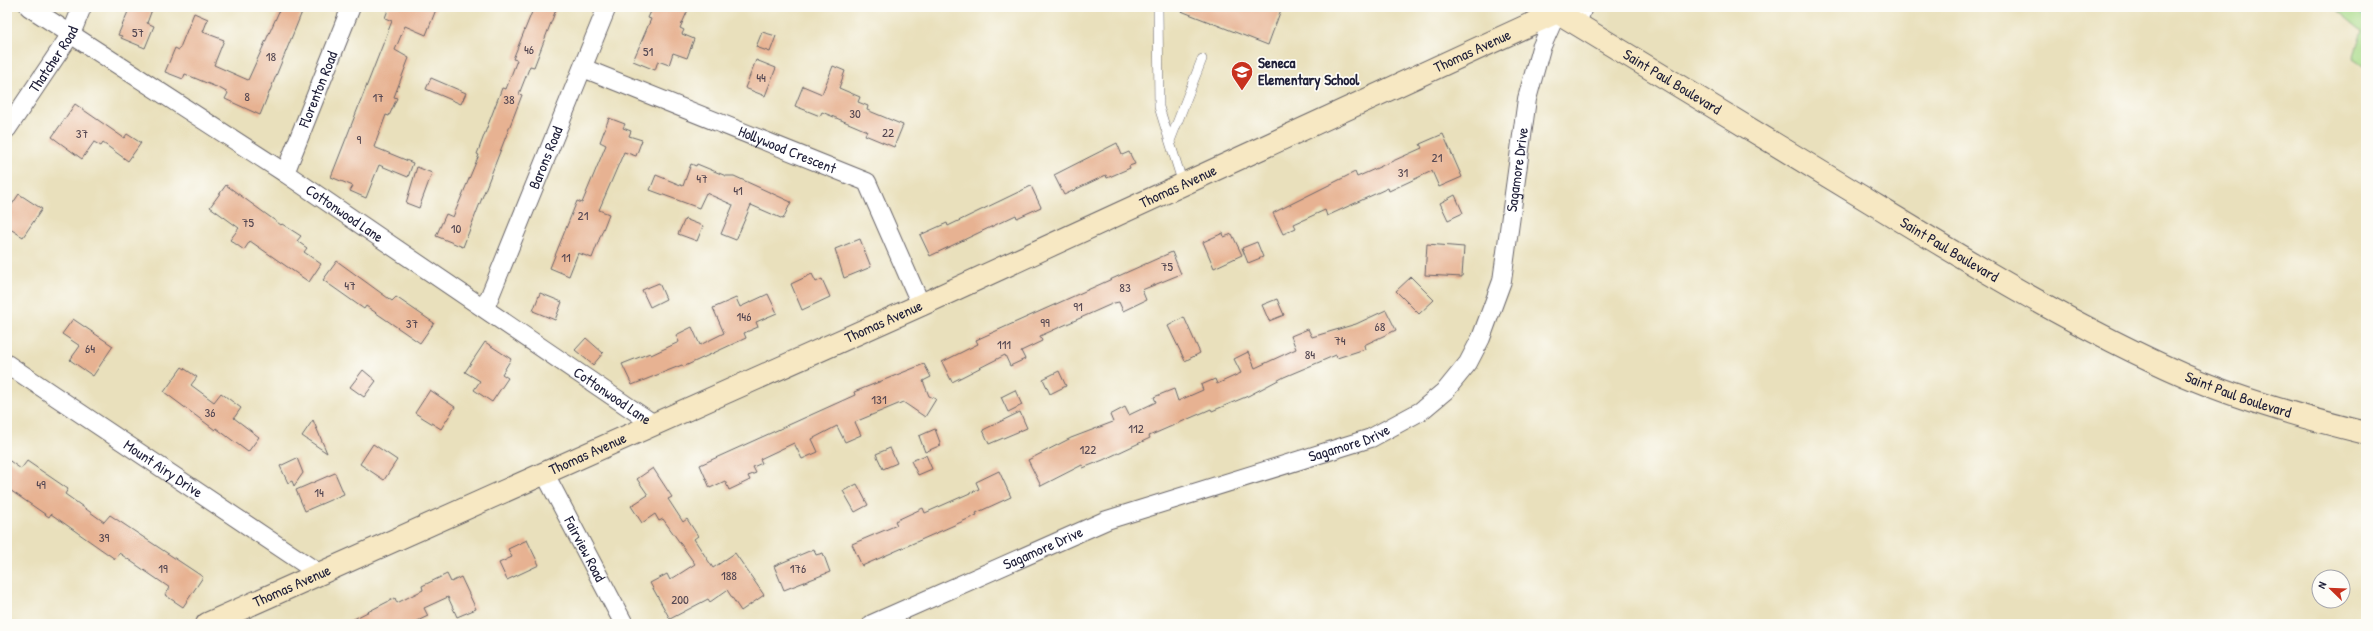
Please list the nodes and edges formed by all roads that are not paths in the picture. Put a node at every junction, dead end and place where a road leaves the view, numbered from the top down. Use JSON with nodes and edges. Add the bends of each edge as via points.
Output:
{"nodes":[{"id":1,"x":29,"y":7,"type":"edge"},
{"id":2,"x":82,"y":7,"type":"edge"},
{"id":3,"x":351,"y":7,"type":"edge"},
{"id":4,"x":607,"y":7,"type":"edge"},
{"id":5,"x":1158,"y":7,"type":"edge"},
{"id":6,"x":1557,"y":12,"type":"junction"},
{"id":7,"x":1580,"y":16,"type":"edge"},
{"id":8,"x":71,"y":34,"type":"junction"},
{"id":9,"x":1202,"y":59,"type":"dead end"},
{"id":10,"x":583,"y":68,"type":"junction"},
{"id":11,"x":7,"y":129,"type":"edge"},
{"id":12,"x":1170,"y":141,"type":"junction"},
{"id":13,"x":286,"y":173,"type":"junction"},
{"id":14,"x":1183,"y":184,"type":"junction"},
{"id":15,"x":921,"y":305,"type":"junction"},
{"id":16,"x":485,"y":308,"type":"junction"},
{"id":17,"x":7,"y":364,"type":"edge"},
{"id":18,"x":655,"y":425,"type":"junction"},
{"id":19,"x":2366,"y":433,"type":"edge"},
{"id":20,"x":544,"y":474,"type":"junction"},
{"id":21,"x":320,"y":574,"type":"junction"},
{"id":22,"x":207,"y":624,"type":"edge"},
{"id":23,"x":624,"y":624,"type":"edge"},
{"id":24,"x":872,"y":624,"type":"edge"}],
"edges":[{"from":1,"to":8,"type":"street","name":"Cottonwood Lane"},
{"from":2,"to":8,"type":"street","name":"Thatcher Road"},
{"from":3,"to":13,"type":"street","name":"Florenton Road"},
{"from":4,"to":10,"type":"street","name":"Barons Road"},
{"from":5,"to":12,"type":"lane","via":[[1159,107]]},
{"from":6,"to":7,"type":"main road","name":"Saint Paul Boulevard"},
{"from":6,"to":14,"type":"main road","name":"Thomas Avenue"},
{"from":6,"to":24,"type":"street","name":"Sagamore Drive","via":[[1541,48],[1527,99],[1507,255],[1500,287],[1482,338],[1468,363],[1446,390],[1421,411],[1371,438],[1107,520]]},
{"from":7,"to":19,"type":"main road","name":"Saint Paul Boulevard","via":[[1935,241],[2085,328],[2188,377],[2307,418]]},
{"from":8,"to":11,"type":"street","name":"Thatcher Road"},
{"from":8,"to":13,"type":"street","name":"Cottonwood Lane"},
{"from":9,"to":12,"type":"lane"},
{"from":10,"to":15,"type":"street","name":"Hollywood Crescent","via":[[867,182]]},
{"from":10,"to":16,"type":"street","name":"Barons Road"},
{"from":12,"to":14,"type":"lane"},
{"from":13,"to":16,"type":"street","name":"Cottonwood Lane"},
{"from":14,"to":15,"type":"main road","name":"Thomas Avenue"},
{"from":15,"to":18,"type":"main road","name":"Thomas Avenue"},
{"from":16,"to":18,"type":"street","name":"Cottonwood Lane"},
{"from":17,"to":21,"type":"street","name":"Mount Airy Drive"},
{"from":18,"to":20,"type":"main road","name":"Thomas Avenue"},
{"from":20,"to":21,"type":"main road","name":"Thomas Avenue"},
{"from":20,"to":23,"type":"street","name":"Fairview Road"},
{"from":21,"to":22,"type":"main road","name":"Thomas Avenue"}]}
